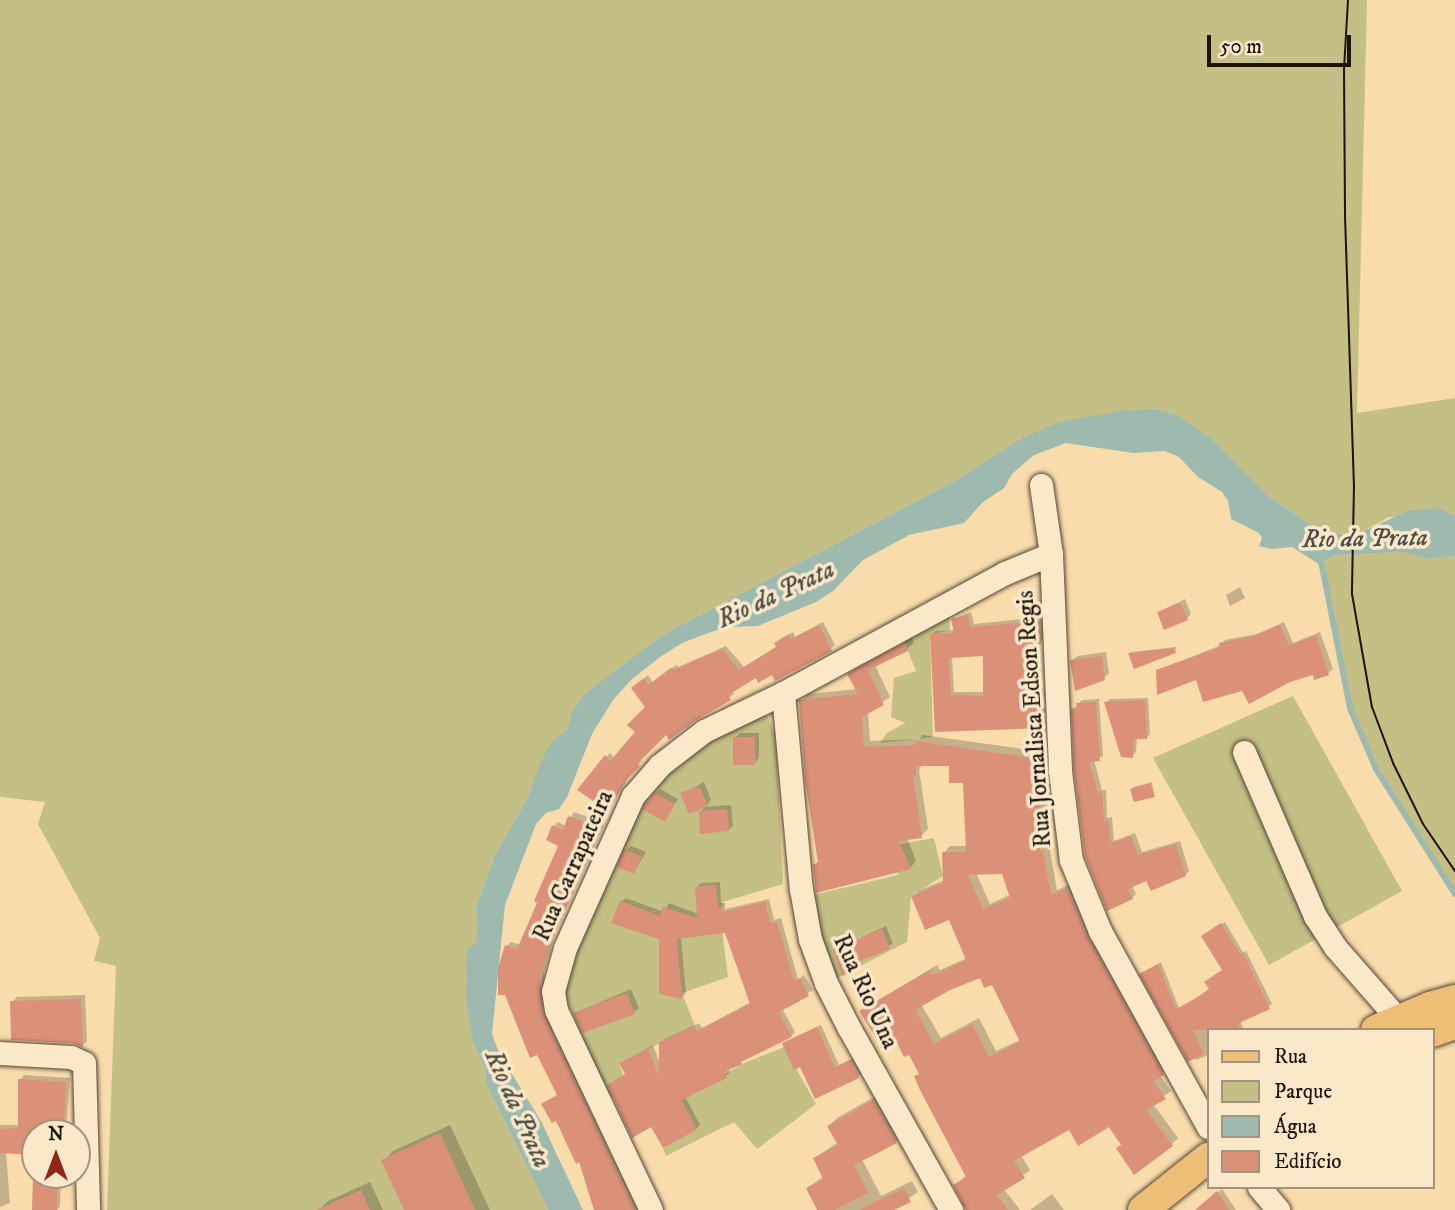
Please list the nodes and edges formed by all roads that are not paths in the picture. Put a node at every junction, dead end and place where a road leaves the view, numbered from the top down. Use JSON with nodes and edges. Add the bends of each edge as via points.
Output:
{"nodes":[{"id":1,"x":1041,"y":485,"type":"dead end"},
{"id":2,"x":1051,"y":554,"type":"junction"},
{"id":3,"x":783,"y":693,"type":"junction"},
{"id":4,"x":1244,"y":752,"type":"dead end"},
{"id":5,"x":1455,"y":1000,"type":"edge"},
{"id":6,"x":1455,"y":1024,"type":"edge"},
{"id":7,"x":1387,"y":1025,"type":"edge"},
{"id":8,"x":1434,"y":1031,"type":"edge"},
{"id":9,"x":0,"y":1053,"type":"edge"},
{"id":10,"x":1206,"y":1123,"type":"edge"},
{"id":11,"x":1206,"y":1160,"type":"edge"},
{"id":12,"x":1261,"y":1189,"type":"edge"},
{"id":13,"x":88,"y":1210,"type":"edge"},
{"id":14,"x":651,"y":1210,"type":"edge"},
{"id":15,"x":950,"y":1210,"type":"edge"},
{"id":16,"x":1143,"y":1210,"type":"edge"},
{"id":17,"x":1278,"y":1210,"type":"edge"}],
"edges":[{"from":1,"to":2,"type":"street","name":"Rua Jornalista Edson Regis"},
{"from":2,"to":3,"type":"street","name":"Rua Carrapateira","via":[[1005,573]]},
{"from":2,"to":10,"type":"street","name":"Rua Jornalista Edson Regis","via":[[1060,771],[1071,860],[1100,931]]},
{"from":3,"to":14,"type":"street","name":"Rua Carrapateira","via":[[704,731],[681,746],[642,784],[624,813],[554,979],[556,1010]]},
{"from":3,"to":15,"type":"street","name":"Rua Rio Una","via":[[810,939],[849,1028]]},
{"from":4,"to":7,"type":"street","via":[[1315,916]]},
{"from":5,"to":7,"type":"main road"},
{"from":6,"to":8,"type":"main road"},
{"from":9,"to":13,"type":"street","via":[[65,1056],[84,1063]]},
{"from":11,"to":16,"type":"main road"},
{"from":12,"to":17,"type":"street"}]}
